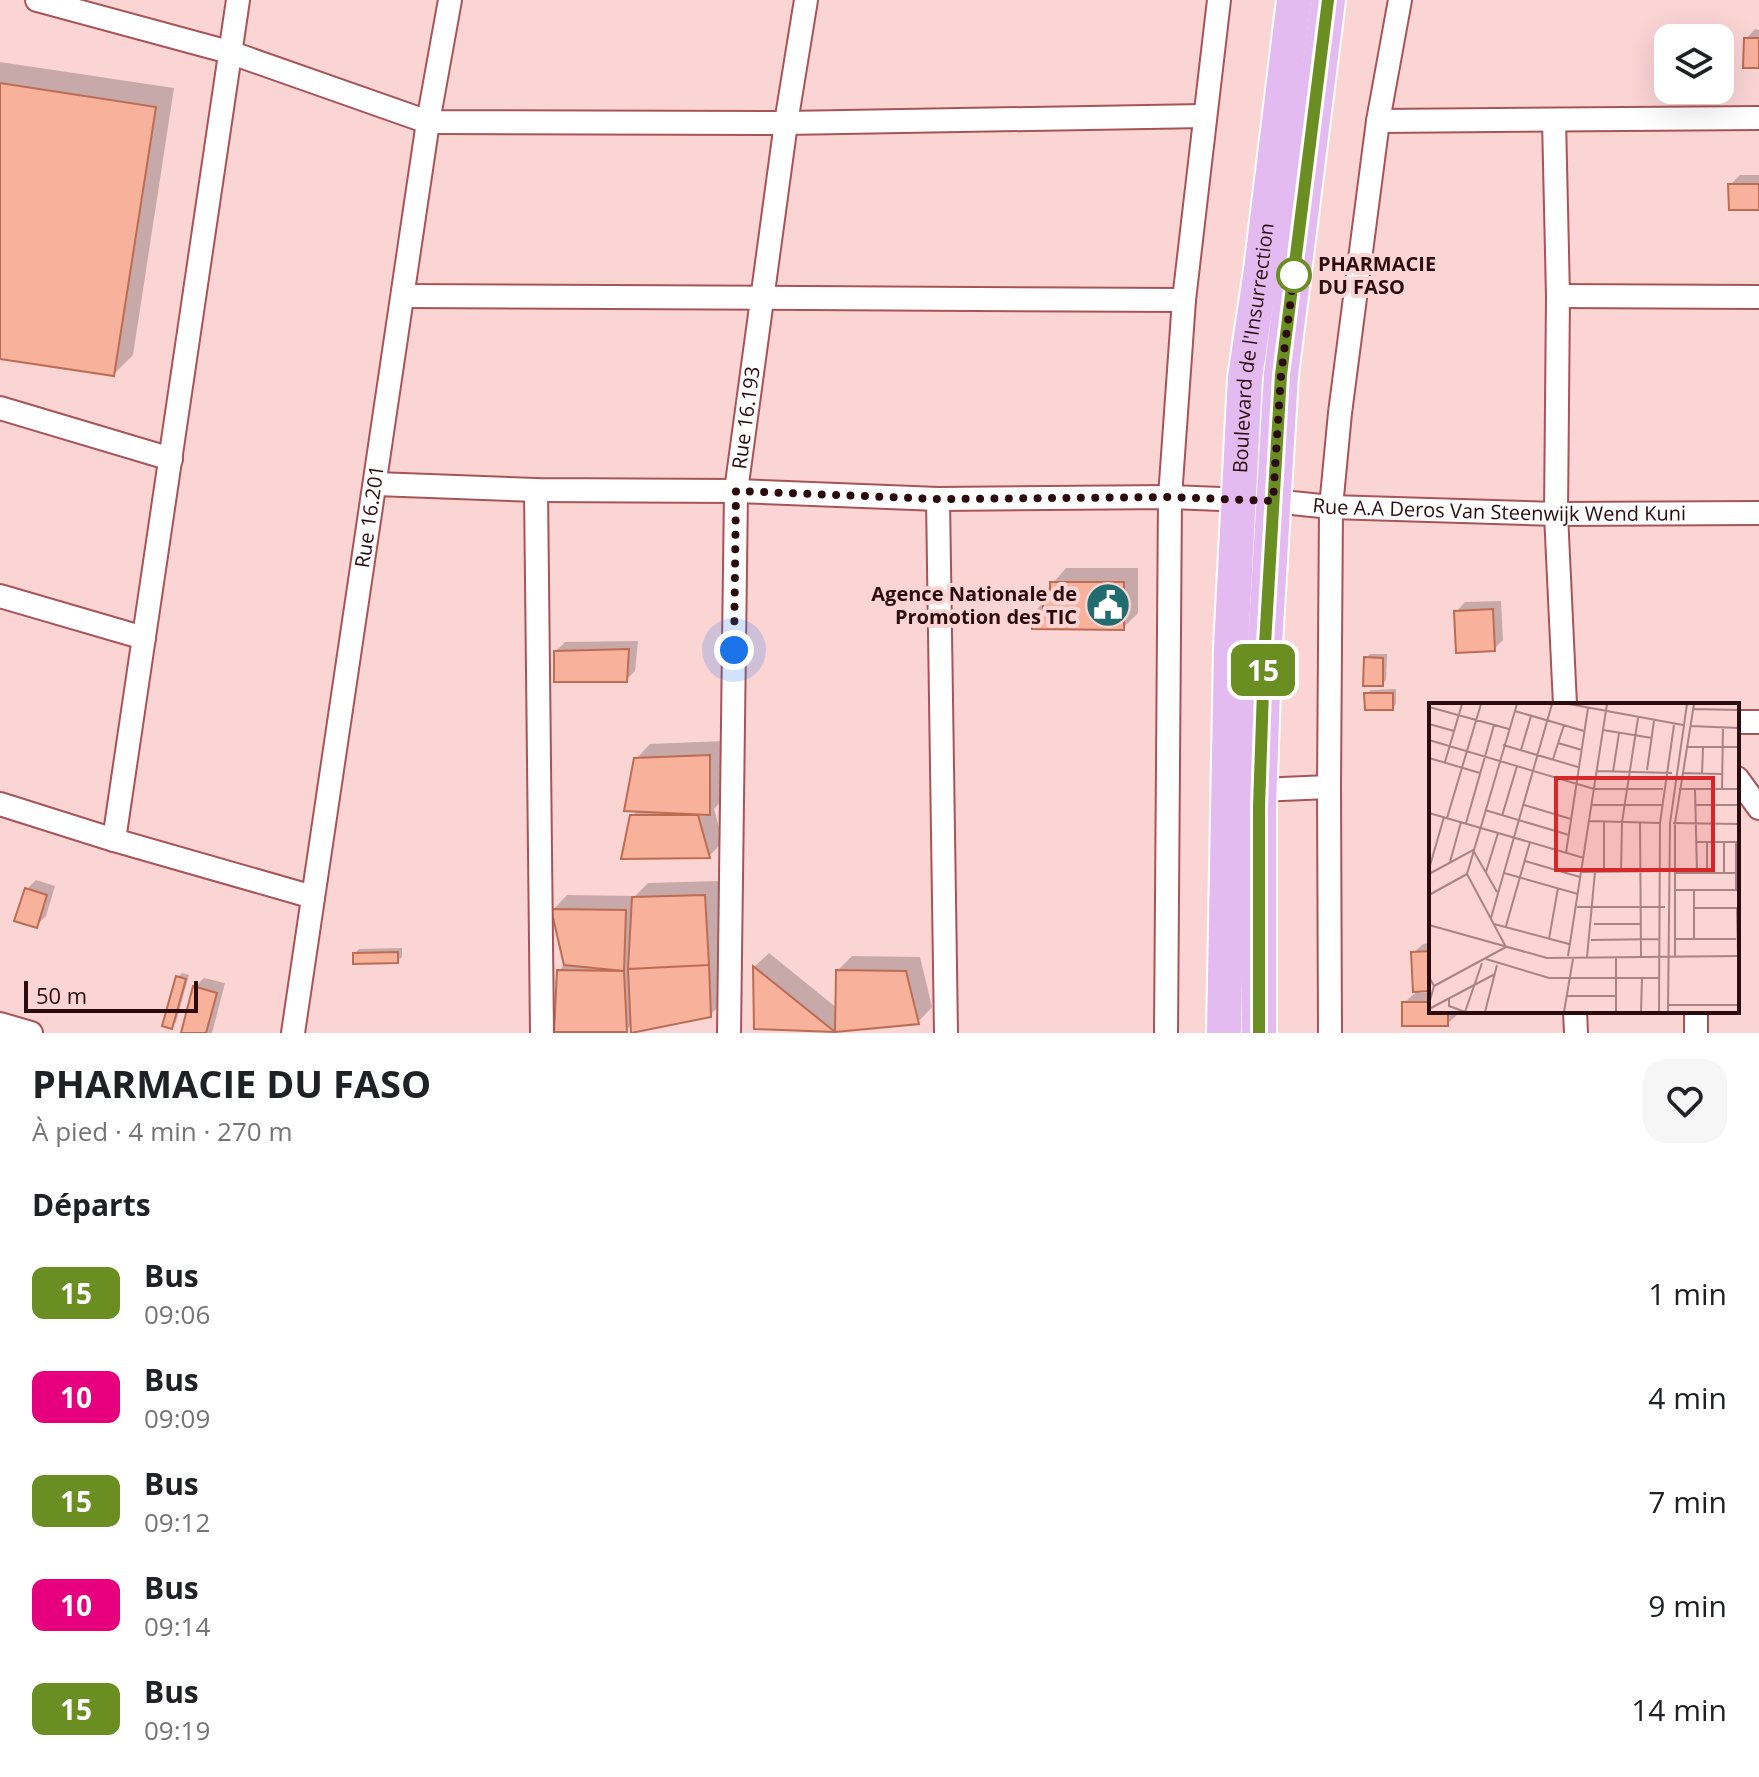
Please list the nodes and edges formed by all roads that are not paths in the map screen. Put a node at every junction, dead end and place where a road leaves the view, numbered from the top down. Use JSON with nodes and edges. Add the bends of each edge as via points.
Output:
{"nodes":[{"id":1,"x":37,"y":0,"type":"edge"},
{"id":2,"x":238,"y":0,"type":"edge"},
{"id":3,"x":450,"y":0,"type":"edge"},
{"id":4,"x":806,"y":0,"type":"edge"},
{"id":5,"x":1219,"y":0,"type":"edge"},
{"id":6,"x":1294,"y":0,"type":"edge"},
{"id":7,"x":1328,"y":0,"type":"edge"},
{"id":8,"x":1400,"y":0,"type":"edge"},
{"id":9,"x":229,"y":52,"type":"junction"},
{"id":10,"x":1205,"y":116,"type":"junction"},
{"id":11,"x":1759,"y":118,"type":"edge"},
{"id":12,"x":1554,"y":120,"type":"junction"},
{"id":13,"x":1378,"y":121,"type":"junction"},
{"id":14,"x":428,"y":122,"type":"junction"},
{"id":15,"x":786,"y":123,"type":"junction"},
{"id":16,"x":404,"y":296,"type":"junction"},
{"id":17,"x":1558,"y":296,"type":"junction"},
{"id":18,"x":1759,"y":297,"type":"edge"},
{"id":19,"x":762,"y":298,"type":"junction"},
{"id":20,"x":1184,"y":300,"type":"junction"},
{"id":21,"x":0,"y":408,"type":"edge"},
{"id":22,"x":171,"y":459,"type":"junction"},
{"id":23,"x":376,"y":484,"type":"junction"},
{"id":24,"x":536,"y":490,"type":"junction"},
{"id":25,"x":736,"y":491,"type":"junction"},
{"id":26,"x":1170,"y":497,"type":"junction"},
{"id":27,"x":938,"y":499,"type":"junction"},
{"id":28,"x":1238,"y":500,"type":"junction"},
{"id":29,"x":1273,"y":501,"type":"junction"},
{"id":30,"x":1331,"y":507,"type":"junction"},
{"id":31,"x":1759,"y":513,"type":"edge"},
{"id":32,"x":1556,"y":514,"type":"junction"},
{"id":33,"x":0,"y":596,"type":"edge"},
{"id":34,"x":144,"y":638,"type":"junction"},
{"id":35,"x":1565,"y":703,"type":"edge"},
{"id":36,"x":1739,"y":781,"type":"edge"},
{"id":37,"x":1329,"y":787,"type":"junction"},
{"id":38,"x":1260,"y":790,"type":"junction"},
{"id":39,"x":0,"y":804,"type":"edge"},
{"id":40,"x":1759,"y":808,"type":"edge"},
{"id":41,"x":114,"y":840,"type":"junction"},
{"id":42,"x":313,"y":897,"type":"junction"},
{"id":43,"x":1575,"y":1013,"type":"edge"},
{"id":44,"x":0,"y":1024,"type":"edge"},
{"id":45,"x":31,"y":1033,"type":"edge"},
{"id":46,"x":293,"y":1033,"type":"edge"},
{"id":47,"x":542,"y":1033,"type":"edge"},
{"id":48,"x":729,"y":1033,"type":"edge"},
{"id":49,"x":946,"y":1033,"type":"edge"},
{"id":50,"x":1166,"y":1033,"type":"edge"},
{"id":51,"x":1224,"y":1033,"type":"edge"},
{"id":52,"x":1259,"y":1033,"type":"edge"},
{"id":53,"x":1330,"y":1033,"type":"edge"},
{"id":54,"x":1576,"y":1033,"type":"edge"}],
"edges":[{"from":1,"to":9,"type":"street"},
{"from":2,"to":9,"type":"street"},
{"from":3,"to":14,"type":"street","name":"Rue 16.201"},
{"from":4,"to":15,"type":"street","name":"Rue 16.193"},
{"from":5,"to":10,"type":"street"},
{"from":6,"to":28,"type":"main road","name":"Boulevard de l'Insurrection","via":[[1245,378]]},
{"from":7,"to":29,"type":"main road","name":"Boulevard de l'Insurrection","via":[[1281,375]]},
{"from":8,"to":13,"type":"street"},
{"from":9,"to":14,"type":"street"},
{"from":9,"to":22,"type":"street"},
{"from":10,"to":15,"type":"street"},
{"from":10,"to":20,"type":"street"},
{"from":11,"to":12,"type":"street"},
{"from":12,"to":13,"type":"street"},
{"from":12,"to":17,"type":"street"},
{"from":13,"to":30,"type":"street"},
{"from":14,"to":15,"type":"street"},
{"from":14,"to":16,"type":"street","name":"Rue 16.201"},
{"from":15,"to":19,"type":"street","name":"Rue 16.193"},
{"from":16,"to":19,"type":"street"},
{"from":16,"to":23,"type":"street","name":"Rue 16.201"},
{"from":17,"to":18,"type":"street"},
{"from":17,"to":32,"type":"street"},
{"from":19,"to":20,"type":"street"},
{"from":19,"to":25,"type":"street","name":"Rue 16.193"},
{"from":20,"to":26,"type":"street"},
{"from":21,"to":22,"type":"street"},
{"from":22,"to":34,"type":"street"},
{"from":23,"to":24,"type":"street","name":"Rue A.A Deros Van Steenwijk Wend Kuni"},
{"from":23,"to":42,"type":"street","name":"Rue 16.201"},
{"from":24,"to":25,"type":"street","name":"Rue A.A Deros Van Steenwijk Wend Kuni"},
{"from":24,"to":47,"type":"street"},
{"from":25,"to":27,"type":"street","name":"Rue A.A Deros Van Steenwijk Wend Kuni"},
{"from":25,"to":48,"type":"street","name":"Rue 16.193"},
{"from":26,"to":27,"type":"street","name":"Rue A.A Deros Van Steenwijk Wend Kuni"},
{"from":26,"to":28,"type":"street","name":"Rue A.A Deros Van Steenwijk Wend Kuni"},
{"from":26,"to":50,"type":"street"},
{"from":27,"to":49,"type":"street"},
{"from":28,"to":29,"type":"street","name":"Rue A.A Deros Van Steenwijk Wend Kuni"},
{"from":28,"to":51,"type":"main road","name":"Boulevard de l'Insurrection"},
{"from":29,"to":30,"type":"street","name":"Rue A.A Deros Van Steenwijk Wend Kuni"},
{"from":29,"to":38,"type":"main road","name":"Boulevard de l'Insurrection"},
{"from":30,"to":32,"type":"street","name":"Rue A.A Deros Van Steenwijk Wend Kuni"},
{"from":30,"to":37,"type":"street"},
{"from":31,"to":32,"type":"street","name":"Rue A.A Deros Van Steenwijk Wend Kuni"},
{"from":32,"to":35,"type":"street"},
{"from":33,"to":34,"type":"street"},
{"from":34,"to":41,"type":"street"},
{"from":36,"to":40,"type":"street"},
{"from":37,"to":38,"type":"street"},
{"from":37,"to":53,"type":"street"},
{"from":38,"to":52,"type":"main road","name":"Boulevard de l'Insurrection"},
{"from":39,"to":41,"type":"street"},
{"from":41,"to":42,"type":"street"},
{"from":42,"to":46,"type":"street","name":"Rue 16.201"},
{"from":43,"to":54,"type":"street"},
{"from":44,"to":45,"type":"street"}]}
